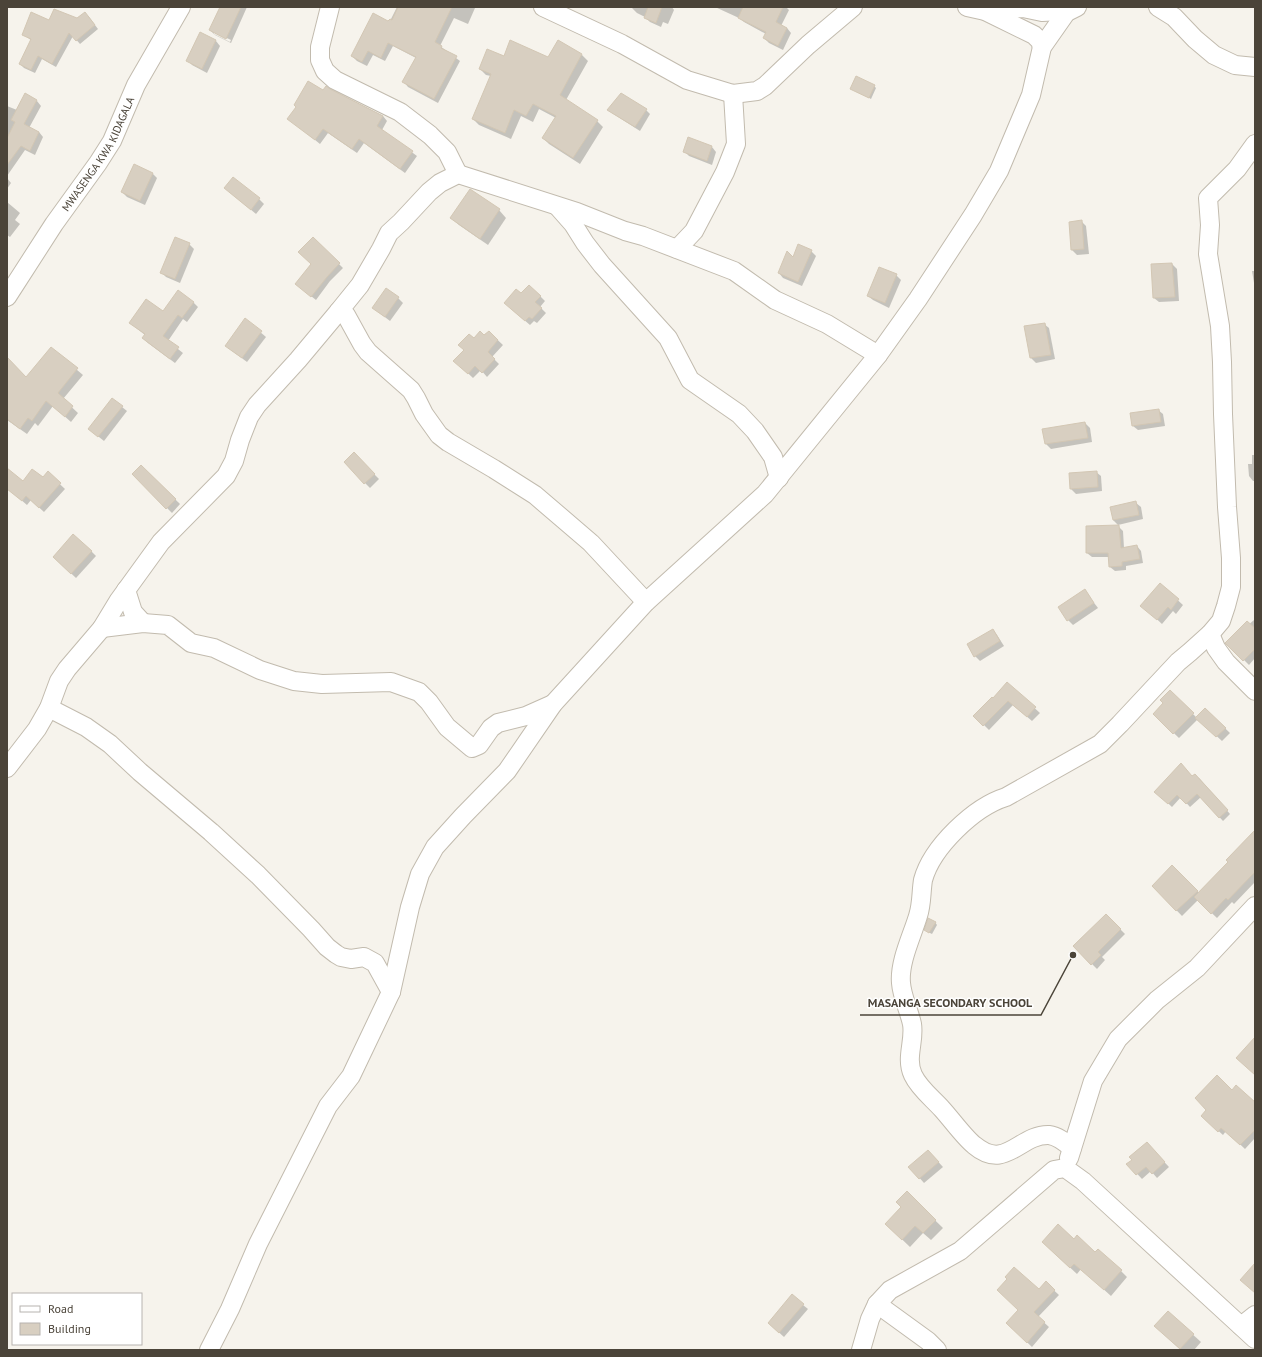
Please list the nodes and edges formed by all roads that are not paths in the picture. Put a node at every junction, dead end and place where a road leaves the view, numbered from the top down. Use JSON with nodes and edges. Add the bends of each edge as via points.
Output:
{"nodes":[{"id":1,"x":181,"y":7,"type":"edge"},
{"id":2,"x":330,"y":7,"type":"edge"},
{"id":3,"x":543,"y":7,"type":"edge"},
{"id":4,"x":853,"y":7,"type":"edge"},
{"id":5,"x":967,"y":7,"type":"edge"},
{"id":6,"x":1158,"y":7,"type":"edge"},
{"id":7,"x":1072,"y":8,"type":"edge"},
{"id":8,"x":985,"y":11,"type":"junction"},
{"id":9,"x":1174,"y":12,"type":"edge"},
{"id":10,"x":1042,"y":47,"type":"junction"},
{"id":11,"x":1255,"y":67,"type":"edge"},
{"id":12,"x":733,"y":94,"type":"junction"},
{"id":13,"x":1255,"y":144,"type":"edge"},
{"id":14,"x":458,"y":174,"type":"junction"},
{"id":15,"x":558,"y":207,"type":"junction"},
{"id":16,"x":677,"y":249,"type":"junction"},
{"id":17,"x":7,"y":297,"type":"edge"},
{"id":18,"x":339,"y":311,"type":"junction"},
{"id":19,"x":878,"y":355,"type":"junction"},
{"id":20,"x":779,"y":478,"type":"junction"},
{"id":21,"x":126,"y":590,"type":"junction"},
{"id":22,"x":646,"y":602,"type":"junction"},
{"id":23,"x":143,"y":623,"type":"junction"},
{"id":24,"x":102,"y":628,"type":"junction"},
{"id":25,"x":1210,"y":634,"type":"junction"},
{"id":26,"x":1190,"y":652,"type":"junction"},
{"id":27,"x":1226,"y":662,"type":"junction"},
{"id":28,"x":1255,"y":691,"type":"edge"},
{"id":29,"x":553,"y":704,"type":"junction"},
{"id":30,"x":49,"y":708,"type":"junction"},
{"id":31,"x":7,"y":768,"type":"edge"},
{"id":32,"x":1255,"y":906,"type":"edge"},
{"id":33,"x":392,"y":992,"type":"junction"},
{"id":34,"x":1072,"y":1148,"type":"junction"},
{"id":35,"x":1065,"y":1168,"type":"junction"},
{"id":36,"x":878,"y":1304,"type":"junction"},
{"id":37,"x":1255,"y":1315,"type":"edge"},
{"id":38,"x":1241,"y":1326,"type":"junction"},
{"id":39,"x":1255,"y":1339,"type":"edge"},
{"id":40,"x":209,"y":1350,"type":"edge"},
{"id":41,"x":861,"y":1350,"type":"edge"},
{"id":42,"x":937,"y":1350,"type":"edge"}],
"edges":[{"from":1,"to":17,"type":"street","name":"MWASENGA KWA KIDAGALA","via":[[136,85],[112,141]]},
{"from":2,"to":14,"type":"street","via":[[320,47],[320,60],[325,72],[400,112],[430,135],[447,152]]},
{"from":3,"to":12,"type":"street","via":[[622,44],[687,80]]},
{"from":4,"to":12,"type":"street","via":[[765,86],[757,91]]},
{"from":5,"to":8,"type":"street"},
{"from":6,"to":9,"type":"street"},
{"from":7,"to":8,"type":"street","via":[[1042,12],[1024,8]]},
{"from":7,"to":10,"type":"street"},
{"from":8,"to":10,"type":"street","via":[[1034,35]]},
{"from":9,"to":11,"type":"street","via":[[1195,39],[1214,55],[1235,65]]},
{"from":10,"to":19,"type":"street","via":[[1031,96],[999,171],[918,299]]},
{"from":12,"to":16,"type":"street","via":[[736,144],[694,231]]},
{"from":13,"to":25,"type":"street","via":[[1237,169],[1208,198],[1208,254],[1220,326],[1226,493],[1232,558],[1231,586],[1226,606],[1221,621]]},
{"from":14,"to":15,"type":"street"},
{"from":14,"to":18,"type":"street","via":[[440,182],[389,233],[360,285]]},
{"from":15,"to":16,"type":"street"},
{"from":15,"to":20,"type":"street","via":[[602,265],[668,338],[690,380],[739,414],[755,431],[773,457]]},
{"from":16,"to":19,"type":"street","via":[[734,271],[775,300],[826,324]]},
{"from":18,"to":21,"type":"street","via":[[248,417],[234,461],[226,476],[161,542]]},
{"from":18,"to":22,"type":"street","via":[[346,315],[368,352],[410,390],[439,436],[535,496],[591,543]]},
{"from":19,"to":20,"type":"street"},
{"from":20,"to":22,"type":"street","via":[[765,494]]},
{"from":21,"to":23,"type":"street","via":[[133,612]]},
{"from":21,"to":24,"type":"street"},
{"from":22,"to":29,"type":"street"},
{"from":23,"to":24,"type":"street"},
{"from":23,"to":29,"type":"street","via":[[168,625],[190,643],[214,648],[260,670],[294,681],[322,684],[391,682],[419,692],[430,702],[447,727],[472,748],[479,745],[490,728],[498,723],[526,716]]},
{"from":24,"to":30,"type":"street","via":[[59,681]]},
{"from":25,"to":26,"type":"street"},
{"from":25,"to":27,"type":"street"},
{"from":26,"to":27,"type":"street","via":[[1204,651]]},
{"from":26,"to":34,"type":"street","via":[[1100,744],[1006,797],[994,801],[969,817],[950,836],[932,860],[924,880],[920,911],[903,960],[901,983],[913,1037],[909,1059],[913,1074],[921,1087],[974,1145],[991,1156],[1010,1151],[1036,1137],[1050,1135]]},
{"from":27,"to":28,"type":"street"},
{"from":29,"to":33,"type":"street","via":[[507,771],[436,847],[420,874],[410,907]]},
{"from":30,"to":31,"type":"street","via":[[37,729]]},
{"from":30,"to":33,"type":"street","via":[[86,727],[110,744],[258,875],[327,947],[341,957],[364,957],[375,963]]},
{"from":32,"to":34,"type":"street","via":[[1197,968],[1158,1000],[1118,1039],[1093,1081]]},
{"from":33,"to":40,"type":"street","via":[[350,1076],[328,1106],[258,1244]]},
{"from":34,"to":35,"type":"street"},
{"from":35,"to":36,"type":"street","via":[[1054,1170],[960,1251],[890,1290]]},
{"from":35,"to":38,"type":"street","via":[[1083,1181]]},
{"from":36,"to":41,"type":"street","via":[[870,1319]]},
{"from":36,"to":42,"type":"street"},
{"from":37,"to":38,"type":"street"},
{"from":38,"to":39,"type":"street"}]}
